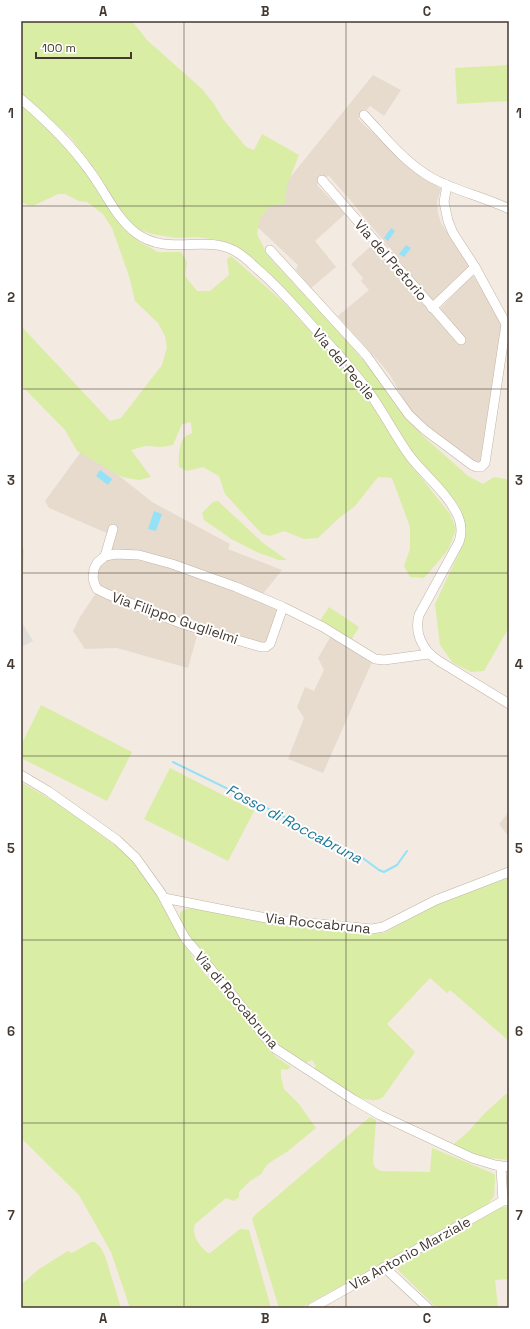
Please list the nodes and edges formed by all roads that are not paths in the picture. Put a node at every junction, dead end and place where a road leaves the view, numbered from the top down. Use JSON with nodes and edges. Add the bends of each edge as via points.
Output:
{"nodes":[{"id":1,"x":21,"y":99,"type":"edge"},
{"id":2,"x":364,"y":115,"type":"dead end"},
{"id":3,"x":322,"y":180,"type":"dead end"},
{"id":4,"x":448,"y":185,"type":"junction"},
{"id":5,"x":509,"y":209,"type":"edge"},
{"id":6,"x":270,"y":250,"type":"dead end"},
{"id":7,"x":475,"y":267,"type":"junction"},
{"id":8,"x":432,"y":308,"type":"junction"},
{"id":9,"x":507,"y":324,"type":"edge"},
{"id":10,"x":461,"y":340,"type":"dead end"},
{"id":11,"x":113,"y":530,"type":"dead end"},
{"id":12,"x":105,"y":556,"type":"junction"},
{"id":13,"x":283,"y":607,"type":"junction"},
{"id":14,"x":429,"y":654,"type":"junction"},
{"id":15,"x":509,"y":704,"type":"edge"},
{"id":16,"x":21,"y":775,"type":"edge"},
{"id":17,"x":509,"y":872,"type":"edge"},
{"id":18,"x":164,"y":898,"type":"junction"},
{"id":19,"x":505,"y":1167,"type":"edge"},
{"id":20,"x":506,"y":1201,"type":"edge"},
{"id":21,"x":384,"y":1267,"type":"junction"},
{"id":22,"x":312,"y":1308,"type":"edge"},
{"id":23,"x":428,"y":1308,"type":"edge"}],
"edges":[{"from":1,"to":14,"type":"street","name":"Via del Pecile","via":[[71,146],[118,214],[134,231],[157,243],[176,246],[213,245],[239,254],[279,288],[364,385],[407,451],[450,503],[460,522],[459,542],[421,608],[418,618],[419,638]]},
{"from":2,"to":4,"type":"street","via":[[412,163],[431,177]]},
{"from":3,"to":8,"type":"street","name":"Via del Pretorio"},
{"from":4,"to":5,"type":"street"},
{"from":4,"to":7,"type":"street","via":[[444,202],[447,218]]},
{"from":6,"to":9,"type":"street","name":"Via del Pecile","via":[[364,353],[409,416],[477,468],[485,463]]},
{"from":7,"to":8,"type":"street"},
{"from":7,"to":9,"type":"street"},
{"from":8,"to":10,"type":"street","name":"Via del Pretorio"},
{"from":11,"to":12,"type":"street"},
{"from":12,"to":13,"type":"street","via":[[132,554],[159,560],[223,582]]},
{"from":12,"to":13,"type":"street","name":"Via Filippo Guglielmi","via":[[97,563],[94,572],[93,581],[99,590],[164,617],[244,643],[261,647],[269,645]]},
{"from":13,"to":14,"type":"street","via":[[375,659],[387,660]]},
{"from":14,"to":15,"type":"street","name":"Via del Pecile"},
{"from":16,"to":18,"type":"street","name":"Via di Roccabruna","via":[[48,791],[124,846],[142,865]]},
{"from":17,"to":18,"type":"street","name":"Via Roccabruna","via":[[436,900],[383,927],[372,929],[280,920]]},
{"from":18,"to":19,"type":"street","name":"Via di Roccabruna","via":[[185,938],[276,1049],[377,1114],[468,1156]]},
{"from":19,"to":20,"type":"street","name":"Via di Roccabruna"},
{"from":20,"to":21,"type":"street","name":"Via Antonio Marziale"},
{"from":21,"to":22,"type":"street","name":"Via Antonio Marziale"},
{"from":21,"to":23,"type":"street"}]}
